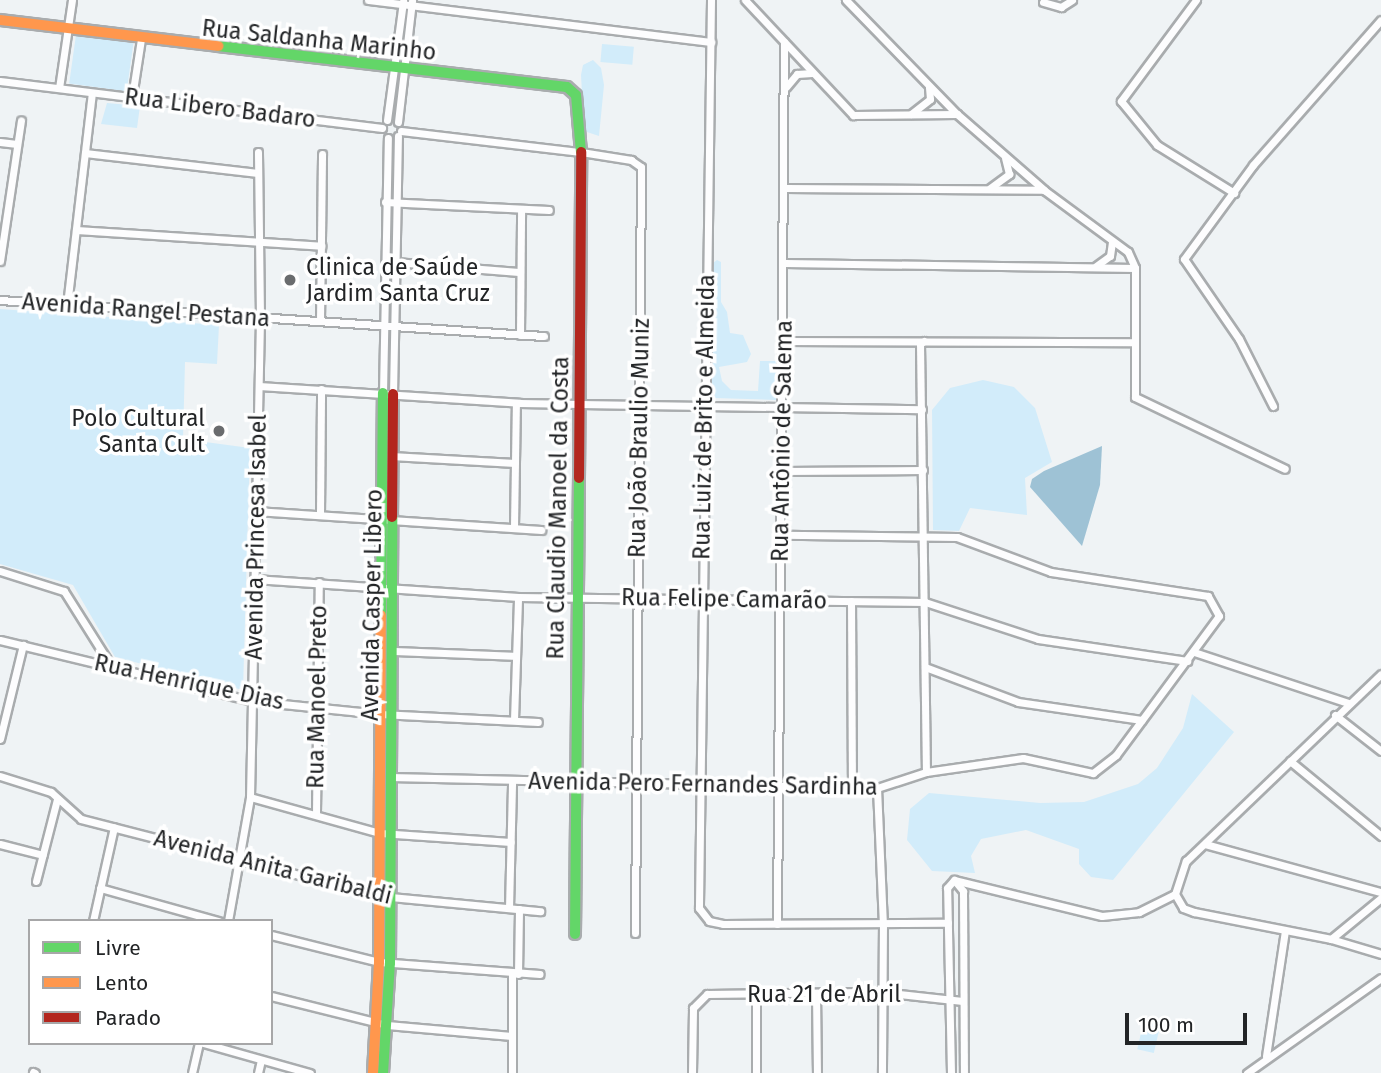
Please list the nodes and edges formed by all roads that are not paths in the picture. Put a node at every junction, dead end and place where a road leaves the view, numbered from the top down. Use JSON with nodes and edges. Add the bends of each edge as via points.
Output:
{"nodes":[{"id":1,"x":72,"y":0,"type":"edge"},
{"id":2,"x":368,"y":0,"type":"edge"},
{"id":3,"x":711,"y":0,"type":"edge"},
{"id":4,"x":745,"y":0,"type":"edge"},
{"id":5,"x":846,"y":0,"type":"edge"},
{"id":6,"x":1072,"y":0,"type":"edge"},
{"id":7,"x":1196,"y":0,"type":"edge"},
{"id":8,"x":407,"y":2,"type":"edge"},
{"id":9,"x":1042,"y":2,"type":"dead end"},
{"id":10,"x":0,"y":20,"type":"edge"},
{"id":11,"x":1381,"y":20,"type":"edge"},
{"id":12,"x":68,"y":28,"type":"junction"},
{"id":13,"x":141,"y":39,"type":"junction"},
{"id":14,"x":711,"y":42,"type":"junction"},
{"id":15,"x":784,"y":42,"type":"junction"},
{"id":16,"x":393,"y":68,"type":"junction"},
{"id":17,"x":405,"y":69,"type":"junction"},
{"id":18,"x":816,"y":75,"type":"junction"},
{"id":19,"x":0,"y":81,"type":"edge"},
{"id":20,"x":929,"y":86,"type":"junction"},
{"id":21,"x":567,"y":87,"type":"joint"},
{"id":22,"x":59,"y":88,"type":"junction"},
{"id":23,"x":785,"y":91,"type":"junction"},
{"id":24,"x":92,"y":93,"type":"junction"},
{"id":25,"x":132,"y":97,"type":"junction"},
{"id":26,"x":957,"y":114,"type":"junction"},
{"id":27,"x":909,"y":116,"type":"junction"},
{"id":28,"x":387,"y":120,"type":"junction"},
{"id":29,"x":21,"y":121,"type":"dead end"},
{"id":30,"x":398,"y":122,"type":"junction"},
{"id":31,"x":382,"y":128,"type":"junction"},
{"id":32,"x":400,"y":134,"type":"junction"},
{"id":33,"x":388,"y":138,"type":"junction"},
{"id":34,"x":0,"y":142,"type":"edge"},
{"id":35,"x":18,"y":144,"type":"junction"},
{"id":36,"x":258,"y":152,"type":"dead end"},
{"id":37,"x":581,"y":152,"type":"junction"},
{"id":38,"x":85,"y":153,"type":"junction"},
{"id":39,"x":322,"y":154,"type":"dead end"},
{"id":40,"x":1003,"y":154,"type":"junction"},
{"id":41,"x":258,"y":173,"type":"junction"},
{"id":42,"x":786,"y":188,"type":"junction"},
{"id":43,"x":988,"y":189,"type":"junction"},
{"id":44,"x":1044,"y":190,"type":"junction"},
{"id":45,"x":1234,"y":193,"type":"junction"},
{"id":46,"x":385,"y":202,"type":"junction"},
{"id":47,"x":397,"y":202,"type":"junction"},
{"id":48,"x":521,"y":209,"type":"junction"},
{"id":49,"x":549,"y":210,"type":"dead end"},
{"id":50,"x":76,"y":230,"type":"junction"},
{"id":51,"x":1111,"y":240,"type":"junction"},
{"id":52,"x":257,"y":242,"type":"junction"},
{"id":53,"x":321,"y":246,"type":"junction"},
{"id":54,"x":0,"y":261,"type":"edge"},
{"id":55,"x":395,"y":262,"type":"junction"},
{"id":56,"x":785,"y":263,"type":"junction"},
{"id":57,"x":1094,"y":267,"type":"junction"},
{"id":58,"x":1135,"y":268,"type":"junction"},
{"id":59,"x":519,"y":272,"type":"junction"},
{"id":60,"x":0,"y":300,"type":"edge"},
{"id":61,"x":67,"y":305,"type":"junction"},
{"id":62,"x":260,"y":317,"type":"junction"},
{"id":63,"x":320,"y":321,"type":"junction"},
{"id":64,"x":384,"y":326,"type":"junction"},
{"id":65,"x":394,"y":327,"type":"junction"},
{"id":66,"x":520,"y":335,"type":"junction"},
{"id":67,"x":544,"y":336,"type":"dead end"},
{"id":68,"x":784,"y":341,"type":"junction"},
{"id":69,"x":924,"y":341,"type":"junction"},
{"id":70,"x":1134,"y":342,"type":"junction"},
{"id":71,"x":259,"y":386,"type":"junction"},
{"id":72,"x":321,"y":389,"type":"junction"},
{"id":73,"x":388,"y":394,"type":"junction"},
{"id":74,"x":639,"y":402,"type":"junction"},
{"id":75,"x":516,"y":403,"type":"junction"},
{"id":76,"x":579,"y":404,"type":"junction"},
{"id":77,"x":705,"y":405,"type":"junction"},
{"id":78,"x":784,"y":406,"type":"junction"},
{"id":79,"x":1273,"y":406,"type":"dead end"},
{"id":80,"x":922,"y":409,"type":"junction"},
{"id":81,"x":391,"y":456,"type":"junction"},
{"id":82,"x":515,"y":463,"type":"junction"},
{"id":83,"x":1285,"y":469,"type":"dead end"},
{"id":84,"x":923,"y":470,"type":"junction"},
{"id":85,"x":783,"y":471,"type":"junction"},
{"id":86,"x":255,"y":512,"type":"junction"},
{"id":87,"x":320,"y":513,"type":"junction"},
{"id":88,"x":382,"y":521,"type":"junction"},
{"id":89,"x":394,"y":521,"type":"junction"},
{"id":90,"x":514,"y":526,"type":"junction"},
{"id":91,"x":541,"y":530,"type":"dead end"},
{"id":92,"x":783,"y":535,"type":"junction"},
{"id":93,"x":925,"y":538,"type":"junction"},
{"id":94,"x":0,"y":571,"type":"edge"},
{"id":95,"x":254,"y":579,"type":"junction"},
{"id":96,"x":319,"y":582,"type":"junction"},
{"id":97,"x":385,"y":585,"type":"junction"},
{"id":98,"x":637,"y":596,"type":"junction"},
{"id":99,"x":702,"y":596,"type":"junction"},
{"id":100,"x":518,"y":597,"type":"junction"},
{"id":101,"x":578,"y":598,"type":"junction"},
{"id":102,"x":779,"y":600,"type":"junction"},
{"id":103,"x":851,"y":601,"type":"junction"},
{"id":104,"x":925,"y":602,"type":"junction"},
{"id":105,"x":0,"y":640,"type":"edge"},
{"id":106,"x":23,"y":645,"type":"junction"},
{"id":107,"x":392,"y":651,"type":"junction"},
{"id":108,"x":1194,"y":652,"type":"junction"},
{"id":109,"x":515,"y":656,"type":"junction"},
{"id":110,"x":1187,"y":661,"type":"junction"},
{"id":111,"x":110,"y":664,"type":"junction"},
{"id":112,"x":925,"y":667,"type":"junction"},
{"id":113,"x":1381,"y":674,"type":"edge"},
{"id":114,"x":253,"y":701,"type":"junction"},
{"id":115,"x":1348,"y":703,"type":"junction"},
{"id":116,"x":318,"y":707,"type":"junction"},
{"id":117,"x":3,"y":708,"type":"edge"},
{"id":118,"x":385,"y":714,"type":"junction"},
{"id":119,"x":1335,"y":715,"type":"junction"},
{"id":120,"x":514,"y":720,"type":"junction"},
{"id":121,"x":1142,"y":720,"type":"junction"},
{"id":122,"x":538,"y":722,"type":"dead end"},
{"id":123,"x":0,"y":738,"type":"edge"},
{"id":124,"x":1381,"y":751,"type":"edge"},
{"id":125,"x":1290,"y":761,"type":"junction"},
{"id":126,"x":926,"y":772,"type":"junction"},
{"id":127,"x":0,"y":776,"type":"edge"},
{"id":128,"x":390,"y":777,"type":"junction"},
{"id":129,"x":512,"y":782,"type":"junction"},
{"id":130,"x":573,"y":783,"type":"junction"},
{"id":131,"x":635,"y":783,"type":"junction"},
{"id":132,"x":852,"y":785,"type":"junction"},
{"id":133,"x":704,"y":786,"type":"junction"},
{"id":134,"x":780,"y":786,"type":"junction"},
{"id":135,"x":877,"y":788,"type":"junction"},
{"id":136,"x":250,"y":797,"type":"junction"},
{"id":137,"x":57,"y":799,"type":"junction"},
{"id":138,"x":316,"y":813,"type":"junction"},
{"id":139,"x":114,"y":827,"type":"junction"},
{"id":140,"x":385,"y":833,"type":"junction"},
{"id":141,"x":1381,"y":836,"type":"edge"},
{"id":142,"x":511,"y":842,"type":"junction"},
{"id":143,"x":0,"y":844,"type":"edge"},
{"id":144,"x":1205,"y":844,"type":"junction"},
{"id":145,"x":43,"y":855,"type":"junction"},
{"id":146,"x":241,"y":860,"type":"junction"},
{"id":147,"x":954,"y":880,"type":"junction"},
{"id":148,"x":36,"y":881,"type":"dead end"},
{"id":149,"x":100,"y":888,"type":"junction"},
{"id":150,"x":1381,"y":892,"type":"edge"},
{"id":151,"x":1175,"y":894,"type":"junction"},
{"id":152,"x":385,"y":897,"type":"junction"},
{"id":153,"x":1381,"y":898,"type":"edge"},
{"id":154,"x":509,"y":908,"type":"junction"},
{"id":155,"x":519,"y":909,"type":"junction"},
{"id":156,"x":540,"y":911,"type":"dead end"},
{"id":157,"x":93,"y":919,"type":"edge"},
{"id":158,"x":211,"y":919,"type":"edge"},
{"id":159,"x":228,"y":919,"type":"edge"},
{"id":160,"x":883,"y":923,"type":"junction"},
{"id":161,"x":948,"y":923,"type":"junction"},
{"id":162,"x":777,"y":924,"type":"junction"},
{"id":163,"x":1285,"y":930,"type":"junction"},
{"id":164,"x":635,"y":933,"type":"dead end"},
{"id":165,"x":575,"y":934,"type":"dead end"},
{"id":166,"x":273,"y":935,"type":"edge"},
{"id":167,"x":1331,"y":939,"type":"junction"},
{"id":168,"x":1381,"y":954,"type":"edge"},
{"id":169,"x":384,"y":963,"type":"junction"},
{"id":170,"x":515,"y":974,"type":"junction"},
{"id":171,"x":540,"y":974,"type":"dead end"},
{"id":172,"x":1381,"y":978,"type":"edge"},
{"id":173,"x":881,"y":992,"type":"junction"},
{"id":174,"x":816,"y":993,"type":"junction"},
{"id":175,"x":756,"y":995,"type":"junction"},
{"id":176,"x":273,"y":997,"type":"edge"},
{"id":177,"x":949,"y":998,"type":"junction"},
{"id":178,"x":963,"y":1001,"type":"junction"},
{"id":179,"x":382,"y":1024,"type":"junction"},
{"id":180,"x":512,"y":1035,"type":"junction"},
{"id":181,"x":200,"y":1045,"type":"edge"},
{"id":182,"x":208,"y":1045,"type":"edge"},
{"id":183,"x":1266,"y":1056,"type":"junction"},
{"id":184,"x":261,"y":1060,"type":"junction"},
{"id":185,"x":192,"y":1073,"type":"edge"},
{"id":186,"x":258,"y":1073,"type":"edge"},
{"id":187,"x":310,"y":1073,"type":"edge"},
{"id":188,"x":373,"y":1073,"type":"edge"},
{"id":189,"x":383,"y":1073,"type":"edge"},
{"id":190,"x":512,"y":1073,"type":"edge"},
{"id":191,"x":692,"y":1073,"type":"edge"},
{"id":192,"x":756,"y":1073,"type":"edge"},
{"id":193,"x":817,"y":1073,"type":"edge"},
{"id":194,"x":882,"y":1073,"type":"edge"},
{"id":195,"x":951,"y":1073,"type":"edge"},
{"id":196,"x":964,"y":1073,"type":"edge"},
{"id":197,"x":1247,"y":1073,"type":"edge"}],
"edges":[{"from":1,"to":12,"type":"street"},
{"from":2,"to":8,"type":"street"},
{"from":3,"to":14,"type":"street","name":"Rua Luiz de Brito e Almeida"},
{"from":4,"to":15,"type":"street"},
{"from":5,"to":20,"type":"street"},
{"from":6,"to":9,"type":"street","via":[[1061,8]]},
{"from":7,"to":45,"type":"street","via":[[1121,101],[1157,145]]},
{"from":8,"to":14,"type":"street"},
{"from":8,"to":16,"type":"street"},
{"from":8,"to":17,"type":"street"},
{"from":10,"to":12,"type":"street","name":"Rua Saldanha Marinho"},
{"from":11,"to":45,"type":"street","via":[[1339,73],[1306,101]]},
{"from":12,"to":13,"type":"street","name":"Rua Saldanha Marinho"},
{"from":12,"to":22,"type":"street"},
{"from":13,"to":16,"type":"street","name":"Rua Saldanha Marinho"},
{"from":13,"to":25,"type":"street"},
{"from":14,"to":77,"type":"street","name":"Rua Luiz de Brito e Almeida"},
{"from":15,"to":18,"type":"street"},
{"from":15,"to":23,"type":"street","name":"Rua Antônio de Salema"},
{"from":16,"to":17,"type":"street","name":"Rua Saldanha Marinho"},
{"from":16,"to":28,"type":"street"},
{"from":17,"to":21,"type":"street","name":"Rua Saldanha Marinho"},
{"from":17,"to":30,"type":"street"},
{"from":18,"to":23,"type":"street","via":[[797,74]]},
{"from":18,"to":27,"type":"street","via":[[853,115]]},
{"from":19,"to":22,"type":"street","name":"Rua Libero Badaro"},
{"from":20,"to":26,"type":"street"},
{"from":20,"to":27,"type":"street","via":[[930,99]]},
{"from":21,"to":37,"type":"street","name":"Rua Claudio Manoel da Costa","via":[[578,104]]},
{"from":22,"to":24,"type":"street","name":"Rua Libero Badaro"},
{"from":23,"to":42,"type":"street","name":"Rua Antônio de Salema"},
{"from":24,"to":25,"type":"street","name":"Rua Libero Badaro"},
{"from":24,"to":38,"type":"street"},
{"from":25,"to":31,"type":"street","name":"Rua Libero Badaro"},
{"from":26,"to":27,"type":"street"},
{"from":26,"to":40,"type":"street"},
{"from":28,"to":30,"type":"street"},
{"from":28,"to":31,"type":"street"},
{"from":29,"to":35,"type":"street"},
{"from":30,"to":32,"type":"street","name":"Avenida Casper Libero"},
{"from":31,"to":33,"type":"street"},
{"from":32,"to":33,"type":"street"},
{"from":32,"to":37,"type":"street"},
{"from":32,"to":47,"type":"street","name":"Avenida Casper Libero"},
{"from":33,"to":46,"type":"street","name":"Avenida Casper Libero"},
{"from":34,"to":35,"type":"street"},
{"from":35,"to":54,"type":"street"},
{"from":36,"to":41,"type":"street","name":"Avenida Princesa Isabel"},
{"from":37,"to":74,"type":"street","name":"Rua João Braulio Muniz","via":[[631,160],[643,174]]},
{"from":37,"to":76,"type":"street","name":"Rua Claudio Manoel da Costa"},
{"from":38,"to":41,"type":"street"},
{"from":38,"to":50,"type":"street"},
{"from":39,"to":53,"type":"street"},
{"from":40,"to":43,"type":"street","via":[[1009,173]]},
{"from":40,"to":44,"type":"street"},
{"from":41,"to":52,"type":"street","name":"Avenida Princesa Isabel"},
{"from":42,"to":43,"type":"street"},
{"from":42,"to":56,"type":"street","name":"Rua Antônio de Salema"},
{"from":43,"to":44,"type":"street"},
{"from":44,"to":51,"type":"street"},
{"from":45,"to":79,"type":"street","via":[[1184,259],[1239,339]]},
{"from":46,"to":47,"type":"street"},
{"from":46,"to":64,"type":"street","name":"Avenida Casper Libero"},
{"from":47,"to":48,"type":"street"},
{"from":47,"to":55,"type":"street","name":"Avenida Casper Libero"},
{"from":48,"to":49,"type":"street"},
{"from":48,"to":59,"type":"street"},
{"from":50,"to":52,"type":"street"},
{"from":50,"to":61,"type":"street"},
{"from":51,"to":57,"type":"street","via":[[1110,256]]},
{"from":51,"to":58,"type":"street","via":[[1128,252]]},
{"from":52,"to":53,"type":"street"},
{"from":52,"to":62,"type":"street","name":"Avenida Princesa Isabel"},
{"from":53,"to":63,"type":"street"},
{"from":55,"to":59,"type":"street"},
{"from":55,"to":65,"type":"street","name":"Avenida Casper Libero"},
{"from":56,"to":57,"type":"street"},
{"from":56,"to":68,"type":"street","name":"Rua Antônio de Salema"},
{"from":57,"to":58,"type":"street"},
{"from":58,"to":70,"type":"street"},
{"from":59,"to":66,"type":"street"},
{"from":60,"to":61,"type":"street","name":"Avenida Rangel Pestana"},
{"from":61,"to":62,"type":"street","name":"Avenida Rangel Pestana"},
{"from":62,"to":63,"type":"street","name":"Avenida Rangel Pestana"},
{"from":62,"to":71,"type":"street","name":"Avenida Princesa Isabel"},
{"from":63,"to":64,"type":"street","name":"Avenida Rangel Pestana"},
{"from":64,"to":65,"type":"street","name":"Avenida Rangel Pestana"},
{"from":64,"to":73,"type":"street","name":"Avenida Casper Libero"},
{"from":65,"to":66,"type":"street","name":"Avenida Rangel Pestana"},
{"from":65,"to":73,"type":"street","name":"Avenida Casper Libero"},
{"from":66,"to":67,"type":"street","name":"Avenida Rangel Pestana"},
{"from":68,"to":69,"type":"street"},
{"from":68,"to":78,"type":"street","name":"Rua Antônio de Salema"},
{"from":69,"to":70,"type":"street"},
{"from":69,"to":80,"type":"street"},
{"from":70,"to":83,"type":"street","via":[[1135,397]]},
{"from":71,"to":72,"type":"street"},
{"from":71,"to":86,"type":"street","name":"Avenida Princesa Isabel"},
{"from":72,"to":73,"type":"street"},
{"from":72,"to":87,"type":"street"},
{"from":73,"to":75,"type":"street"},
{"from":73,"to":81,"type":"street","name":"Avenida Casper Libero"},
{"from":73,"to":88,"type":"street","name":"Avenida Casper Libero"},
{"from":74,"to":76,"type":"street"},
{"from":74,"to":77,"type":"street"},
{"from":74,"to":98,"type":"street","name":"Rua João Braulio Muniz"},
{"from":75,"to":76,"type":"street"},
{"from":75,"to":82,"type":"street"},
{"from":76,"to":101,"type":"street","name":"Rua Claudio Manoel da Costa"},
{"from":77,"to":78,"type":"street"},
{"from":77,"to":99,"type":"street","name":"Rua Luiz de Brito e Almeida"},
{"from":78,"to":80,"type":"street"},
{"from":78,"to":85,"type":"street","name":"Rua Antônio de Salema"},
{"from":80,"to":84,"type":"street"},
{"from":81,"to":82,"type":"street"},
{"from":81,"to":89,"type":"street","name":"Avenida Casper Libero"},
{"from":82,"to":90,"type":"street"},
{"from":84,"to":85,"type":"street"},
{"from":84,"to":93,"type":"street"},
{"from":85,"to":92,"type":"street","name":"Rua Antônio de Salema"},
{"from":86,"to":87,"type":"street"},
{"from":86,"to":95,"type":"street","name":"Avenida Princesa Isabel"},
{"from":87,"to":88,"type":"street"},
{"from":88,"to":89,"type":"street"},
{"from":88,"to":97,"type":"street","name":"Avenida Casper Libero"},
{"from":89,"to":90,"type":"street"},
{"from":89,"to":97,"type":"street","name":"Avenida Casper Libero"},
{"from":90,"to":91,"type":"street"},
{"from":92,"to":93,"type":"street"},
{"from":92,"to":102,"type":"street","name":"Rua Antônio de Salema"},
{"from":93,"to":104,"type":"street"},
{"from":93,"to":108,"type":"street","via":[[957,537],[1031,567],[1070,577],[1192,591],[1214,601],[1219,616]]},
{"from":94,"to":111,"type":"street","via":[[64,591]]},
{"from":95,"to":96,"type":"street","name":"Rua Felipe Camarão"},
{"from":95,"to":114,"type":"street","name":"Avenida Princesa Isabel"},
{"from":96,"to":97,"type":"street","name":"Rua Felipe Camarão"},
{"from":96,"to":116,"type":"street","name":"Rua Manoel Preto"},
{"from":97,"to":100,"type":"street","name":"Rua Felipe Camarão"},
{"from":97,"to":107,"type":"street","name":"Avenida Casper Libero"},
{"from":97,"to":118,"type":"street","name":"Avenida Casper Libero"},
{"from":98,"to":99,"type":"street","name":"Rua Felipe Camarão"},
{"from":98,"to":101,"type":"street","name":"Rua Felipe Camarão"},
{"from":98,"to":131,"type":"street","name":"Rua João Braulio Muniz"},
{"from":99,"to":102,"type":"street","name":"Rua Felipe Camarão"},
{"from":99,"to":133,"type":"street","name":"Rua Luiz de Brito e Almeida"},
{"from":100,"to":101,"type":"street","name":"Rua Felipe Camarão"},
{"from":100,"to":109,"type":"street"},
{"from":101,"to":130,"type":"street","name":"Rua Claudio Manoel da Costa"},
{"from":102,"to":103,"type":"street","name":"Rua Felipe Camarão"},
{"from":102,"to":134,"type":"street","name":"Rua Antônio de Salema"},
{"from":103,"to":104,"type":"street","name":"Rua Felipe Camarão"},
{"from":103,"to":132,"type":"street"},
{"from":104,"to":110,"type":"street","name":"Rua Felipe Camarão","via":[[1038,639]]},
{"from":104,"to":112,"type":"street"},
{"from":105,"to":106,"type":"street","name":"Rua Henrique Dias"},
{"from":106,"to":111,"type":"street","name":"Rua Henrique Dias"},
{"from":106,"to":117,"type":"street"},
{"from":107,"to":109,"type":"street"},
{"from":107,"to":118,"type":"street","name":"Avenida Casper Libero"},
{"from":108,"to":110,"type":"street"},
{"from":108,"to":115,"type":"street"},
{"from":109,"to":120,"type":"street"},
{"from":110,"to":121,"type":"street"},
{"from":111,"to":114,"type":"street","name":"Rua Henrique Dias"},
{"from":112,"to":121,"type":"street","via":[[1018,702]]},
{"from":112,"to":126,"type":"street"},
{"from":113,"to":115,"type":"street"},
{"from":114,"to":116,"type":"street","name":"Rua Henrique Dias"},
{"from":114,"to":136,"type":"street","name":"Avenida Princesa Isabel"},
{"from":115,"to":119,"type":"street"},
{"from":116,"to":118,"type":"street","name":"Rua Henrique Dias"},
{"from":116,"to":138,"type":"street","name":"Rua Manoel Preto"},
{"from":117,"to":123,"type":"street"},
{"from":118,"to":120,"type":"street","name":"Rua Henrique Dias"},
{"from":118,"to":128,"type":"street","name":"Avenida Casper Libero"},
{"from":118,"to":140,"type":"street","name":"Avenida Casper Libero"},
{"from":119,"to":124,"type":"street"},
{"from":119,"to":125,"type":"street"},
{"from":120,"to":122,"type":"street","name":"Rua Henrique Dias"},
{"from":121,"to":126,"type":"street","name":"Avenida Pero Fernandes Sardinha","via":[[1110,762],[1093,774],[1023,758]]},
{"from":125,"to":141,"type":"street"},
{"from":125,"to":144,"type":"street"},
{"from":126,"to":135,"type":"street","name":"Avenida Pero Fernandes Sardinha"},
{"from":127,"to":137,"type":"street","name":"Avenida Anita Garibaldi","via":[[51,792]]},
{"from":128,"to":129,"type":"street","name":"Avenida Pero Fernandes Sardinha"},
{"from":128,"to":140,"type":"street","name":"Avenida Casper Libero"},
{"from":129,"to":130,"type":"street","name":"Avenida Pero Fernandes Sardinha"},
{"from":129,"to":142,"type":"street"},
{"from":130,"to":131,"type":"street","name":"Avenida Pero Fernandes Sardinha"},
{"from":130,"to":165,"type":"street","name":"Rua Claudio Manoel da Costa"},
{"from":131,"to":133,"type":"street","name":"Avenida Pero Fernandes Sardinha"},
{"from":131,"to":164,"type":"street","name":"Rua João Braulio Muniz"},
{"from":132,"to":134,"type":"street","name":"Avenida Pero Fernandes Sardinha"},
{"from":132,"to":135,"type":"street","name":"Avenida Pero Fernandes Sardinha"},
{"from":133,"to":134,"type":"street","name":"Avenida Pero Fernandes Sardinha"},
{"from":133,"to":162,"type":"street","name":"Rua Luiz de Brito e Almeida","via":[[699,908],[704,917],[723,924]]},
{"from":134,"to":162,"type":"street","name":"Rua Antônio de Salema"},
{"from":135,"to":160,"type":"street"},
{"from":136,"to":138,"type":"street"},
{"from":136,"to":146,"type":"street","name":"Avenida Princesa Isabel"},
{"from":137,"to":139,"type":"street","name":"Avenida Anita Garibaldi","via":[[74,816]]},
{"from":137,"to":145,"type":"street"},
{"from":138,"to":140,"type":"street"},
{"from":139,"to":146,"type":"street","name":"Avenida Anita Garibaldi"},
{"from":139,"to":149,"type":"street"},
{"from":140,"to":142,"type":"street"},
{"from":140,"to":152,"type":"street","name":"Avenida Casper Libero"},
{"from":142,"to":154,"type":"street"},
{"from":143,"to":145,"type":"street"},
{"from":144,"to":150,"type":"street"},
{"from":144,"to":151,"type":"street","via":[[1180,871]]},
{"from":145,"to":148,"type":"street"},
{"from":146,"to":152,"type":"street","name":"Avenida Anita Garibaldi"},
{"from":146,"to":159,"type":"street","name":"Avenida Princesa Isabel"},
{"from":147,"to":151,"type":"street","via":[[1102,916],[1139,912]]},
{"from":147,"to":161,"type":"street","via":[[947,888]]},
{"from":147,"to":178,"type":"street","via":[[963,891]]},
{"from":149,"to":157,"type":"street"},
{"from":149,"to":158,"type":"street"},
{"from":151,"to":163,"type":"street","via":[[1183,908],[1194,912]]},
{"from":152,"to":154,"type":"street","name":"Avenida Anita Garibaldi"},
{"from":152,"to":169,"type":"street","name":"Avenida Casper Libero"},
{"from":153,"to":167,"type":"street"},
{"from":154,"to":155,"type":"street","name":"Avenida Anita Garibaldi"},
{"from":155,"to":156,"type":"street","name":"Avenida Anita Garibaldi"},
{"from":155,"to":170,"type":"street"},
{"from":160,"to":161,"type":"street"},
{"from":160,"to":162,"type":"street"},
{"from":160,"to":173,"type":"street"},
{"from":161,"to":177,"type":"street"},
{"from":163,"to":167,"type":"street"},
{"from":163,"to":183,"type":"street"},
{"from":166,"to":169,"type":"street"},
{"from":167,"to":168,"type":"street"},
{"from":169,"to":170,"type":"street"},
{"from":169,"to":179,"type":"street","name":"Avenida Casper Libero"},
{"from":170,"to":171,"type":"street"},
{"from":170,"to":180,"type":"street"},
{"from":172,"to":183,"type":"street"},
{"from":173,"to":174,"type":"street","name":"Rua 21 de Abril"},
{"from":173,"to":177,"type":"street","name":"Rua 21 de Abril"},
{"from":173,"to":194,"type":"street"},
{"from":174,"to":175,"type":"street","name":"Rua 21 de Abril"},
{"from":174,"to":193,"type":"street"},
{"from":175,"to":191,"type":"street","name":"Rua 21 de Abril","via":[[718,992],[701,997],[691,1019]]},
{"from":175,"to":192,"type":"street"},
{"from":176,"to":179,"type":"street"},
{"from":177,"to":178,"type":"street","name":"Rua 21 de Abril"},
{"from":177,"to":195,"type":"street"},
{"from":178,"to":196,"type":"street"},
{"from":179,"to":180,"type":"street"},
{"from":179,"to":188,"type":"street","name":"Avenida Casper Libero"},
{"from":179,"to":189,"type":"street","name":"Avenida Casper Libero"},
{"from":180,"to":190,"type":"street"},
{"from":181,"to":185,"type":"street"},
{"from":182,"to":184,"type":"street"},
{"from":183,"to":197,"type":"street"},
{"from":184,"to":186,"type":"street"},
{"from":184,"to":187,"type":"street"}]}
